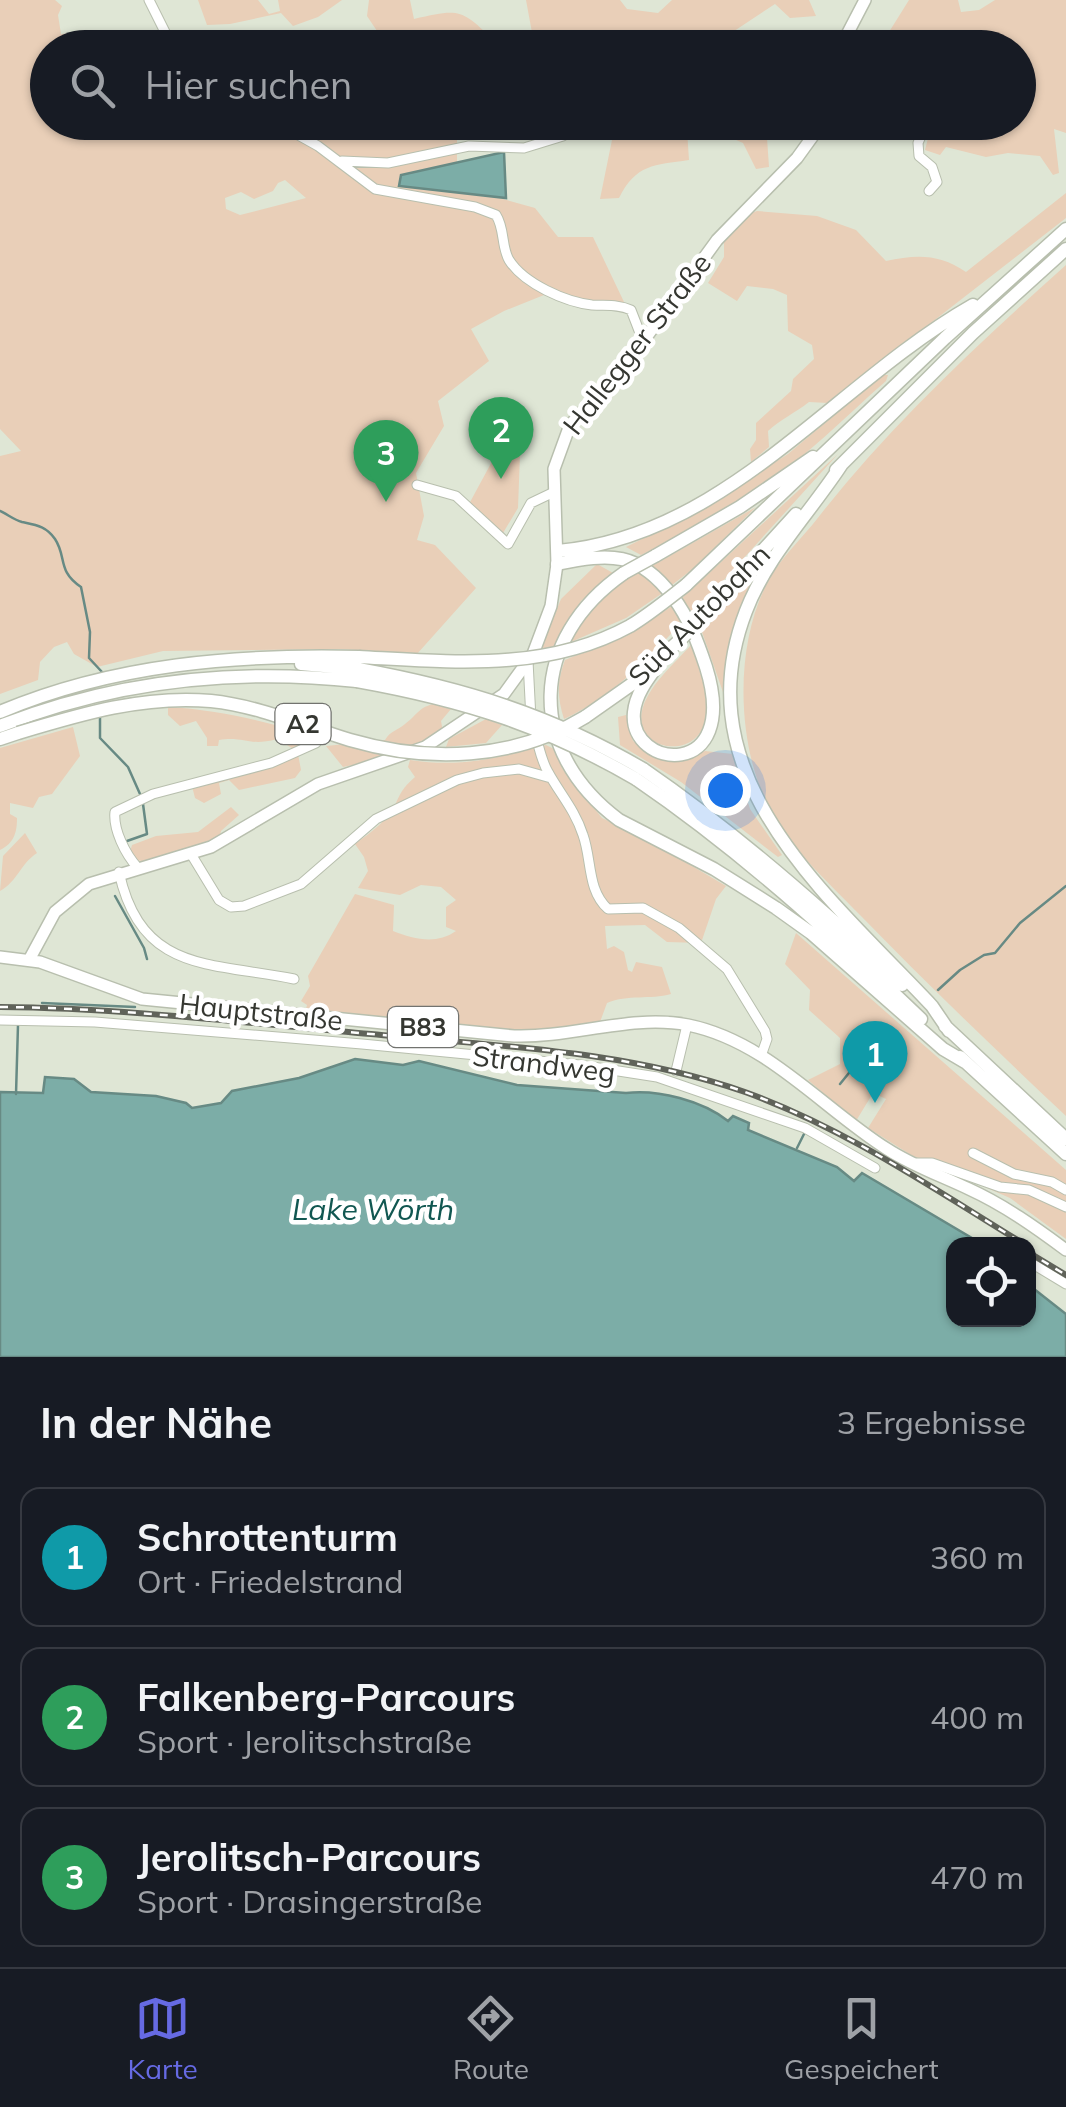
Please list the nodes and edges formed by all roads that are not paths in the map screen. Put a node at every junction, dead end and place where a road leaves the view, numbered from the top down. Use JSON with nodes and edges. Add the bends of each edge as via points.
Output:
{"nodes":[{"id":1,"x":149,"y":0,"type":"edge"},
{"id":2,"x":865,"y":0,"type":"edge"},
{"id":3,"x":164,"y":30,"type":"edge"},
{"id":4,"x":849,"y":30,"type":"edge"},
{"id":5,"x":305,"y":140,"type":"edge"},
{"id":6,"x":550,"y":140,"type":"edge"},
{"id":7,"x":810,"y":140,"type":"edge"},
{"id":8,"x":920,"y":140,"type":"edge"},
{"id":9,"x":340,"y":161,"type":"junction"},
{"id":10,"x":929,"y":191,"type":"dead end"},
{"id":11,"x":1066,"y":228,"type":"edge"},
{"id":12,"x":1066,"y":249,"type":"edge"},
{"id":13,"x":993,"y":294,"type":"junction"},
{"id":14,"x":642,"y":340,"type":"junction"},
{"id":15,"x":832,"y":446,"type":"junction"},
{"id":16,"x":842,"y":464,"type":"junction"},
{"id":17,"x":417,"y":486,"type":"dead end"},
{"id":18,"x":554,"y":492,"type":"junction"},
{"id":19,"x":558,"y":558,"type":"junction"},
{"id":20,"x":663,"y":658,"type":"junction"},
{"id":21,"x":528,"y":661,"type":"junction"},
{"id":22,"x":358,"y":669,"type":"junction"},
{"id":23,"x":8,"y":720,"type":"edge"},
{"id":24,"x":0,"y":740,"type":"edge"},
{"id":25,"x":316,"y":743,"type":"dead end"},
{"id":26,"x":640,"y":774,"type":"junction"},
{"id":27,"x":552,"y":778,"type":"junction"},
{"id":28,"x":191,"y":854,"type":"junction"},
{"id":29,"x":138,"y":868,"type":"junction"},
{"id":30,"x":119,"y":872,"type":"junction"},
{"id":31,"x":852,"y":928,"type":"junction"},
{"id":32,"x":0,"y":957,"type":"edge"},
{"id":33,"x":30,"y":960,"type":"junction"},
{"id":34,"x":294,"y":979,"type":"dead end"},
{"id":35,"x":0,"y":1020,"type":"edge"},
{"id":36,"x":687,"y":1025,"type":"junction"},
{"id":37,"x":761,"y":1056,"type":"junction"},
{"id":38,"x":966,"y":1062,"type":"junction"},
{"id":39,"x":676,"y":1070,"type":"dead end"},
{"id":40,"x":1066,"y":1139,"type":"edge"},
{"id":41,"x":974,"y":1153,"type":"dead end"},
{"id":42,"x":1066,"y":1154,"type":"edge"},
{"id":43,"x":910,"y":1162,"type":"junction"},
{"id":44,"x":875,"y":1168,"type":"dead end"},
{"id":45,"x":1066,"y":1190,"type":"edge"},
{"id":46,"x":1066,"y":1207,"type":"edge"},
{"id":47,"x":1066,"y":1250,"type":"edge"},
{"id":48,"x":1036,"y":1266,"type":"edge"},
{"id":49,"x":1066,"y":1284,"type":"edge"}],
"edges":[{"from":1,"to":3,"type":"street"},
{"from":2,"to":4,"type":"main road"},
{"from":5,"to":9,"type":"street"},
{"from":6,"to":9,"type":"street","via":[[524,148],[470,146],[388,164]]},
{"from":7,"to":14,"type":"main road","name":"Hallegger Straße","via":[[717,240]]},
{"from":8,"to":10,"type":"street","via":[[919,156],[937,182]]},
{"from":9,"to":14,"type":"street","via":[[380,191],[496,214],[514,266],[574,301],[631,310]]},
{"from":11,"to":13,"type":"highway","name":"Süd Autobahn","number":"A2"},
{"from":12,"to":16,"type":"highway","name":"Süd Autobahn","number":"A2"},
{"from":13,"to":15,"type":"highway","name":"Süd Autobahn","number":"A2"},
{"from":13,"to":19,"type":"highway","via":[[709,498],[630,538]]},
{"from":14,"to":18,"type":"main road","name":"Hallegger Straße","via":[[570,424],[556,459]]},
{"from":15,"to":22,"type":"highway","name":"Süd Autobahn","number":"A2","bridge":true,"via":[[686,585],[630,626],[540,658]]},
{"from":15,"to":38,"type":"highway","bridge":true,"via":[[594,596],[564,638],[552,675],[554,731],[568,767],[600,806],[811,933]]},
{"from":16,"to":20,"type":"highway","name":"Süd Autobahn","number":"A2","bridge":true},
{"from":16,"to":31,"type":"highway","via":[[757,587],[731,676],[736,741],[756,800]]},
{"from":17,"to":18,"type":"street","via":[[456,496],[508,544],[531,503]]},
{"from":18,"to":19,"type":"main road","name":"Hallegger Straße"},
{"from":19,"to":20,"type":"highway","via":[[630,560],[658,578],[680,607],[702,653],[715,714],[702,743],[675,755],[651,748],[633,714],[640,690]]},
{"from":19,"to":21,"type":"main road","name":"Hallegger Straße","via":[[549,616]]},
{"from":20,"to":23,"type":"highway","name":"Süd Autobahn","number":"A2","bridge":true,"via":[[558,733],[516,746],[439,755],[375,746],[262,711],[190,700]]},
{"from":21,"to":27,"type":"street","via":[[530,715]]},
{"from":21,"to":28,"type":"main road","name":"Hallegger Straße","via":[[504,694],[425,747],[318,784],[245,830]]},
{"from":22,"to":23,"type":"highway","number":"A2","via":[[179,680]]},
{"from":22,"to":23,"type":"highway","name":"Süd Autobahn","number":"A2","via":[[260,658],[158,668],[69,687]]},
{"from":22,"to":26,"type":"highway","number":"A2","bridge":true,"via":[[493,699],[558,724]]},
{"from":23,"to":24,"type":"highway","name":"Süd Autobahn","number":"A2"},
{"from":25,"to":29,"type":"street","via":[[115,812]]},
{"from":26,"to":31,"type":"highway","number":"A2","via":[[730,831]]},
{"from":26,"to":38,"type":"highway","number":"A2","via":[[748,860]]},
{"from":27,"to":28,"type":"street","via":[[519,770],[457,780],[376,819],[300,884],[244,906],[219,900]]},
{"from":27,"to":37,"type":"street","via":[[582,831],[599,901],[608,910],[643,908],[660,916],[727,969],[765,1032]]},
{"from":28,"to":29,"type":"main road","name":"Hallegger Straße"},
{"from":29,"to":30,"type":"main road","name":"Hallegger Straße"},
{"from":30,"to":33,"type":"main road","name":"Hallegger Straße","via":[[63,903]]},
{"from":30,"to":34,"type":"street","via":[[126,900],[161,948],[204,966]]},
{"from":31,"to":40,"type":"highway"},
{"from":32,"to":33,"type":"main road","name":"Hauptstraße","number":"B83"},
{"from":33,"to":36,"type":"main road","name":"Hauptstraße","number":"B83","via":[[142,999],[233,1010],[514,1036],[651,1022]]},
{"from":35,"to":44,"type":"street","name":"Strandweg","via":[[95,1022],[657,1077],[805,1128]]},
{"from":36,"to":37,"type":"main road","name":"Hauptstraße","number":"B83"},
{"from":36,"to":39,"type":"street"},
{"from":37,"to":43,"type":"main road","number":"B83"},
{"from":38,"to":42,"type":"highway","number":"A2"},
{"from":41,"to":45,"type":"street"},
{"from":43,"to":46,"type":"street","via":[[1028,1190]]},
{"from":43,"to":47,"type":"main road","number":"B83","via":[[993,1201]]},
{"from":48,"to":49,"type":"street"}]}
